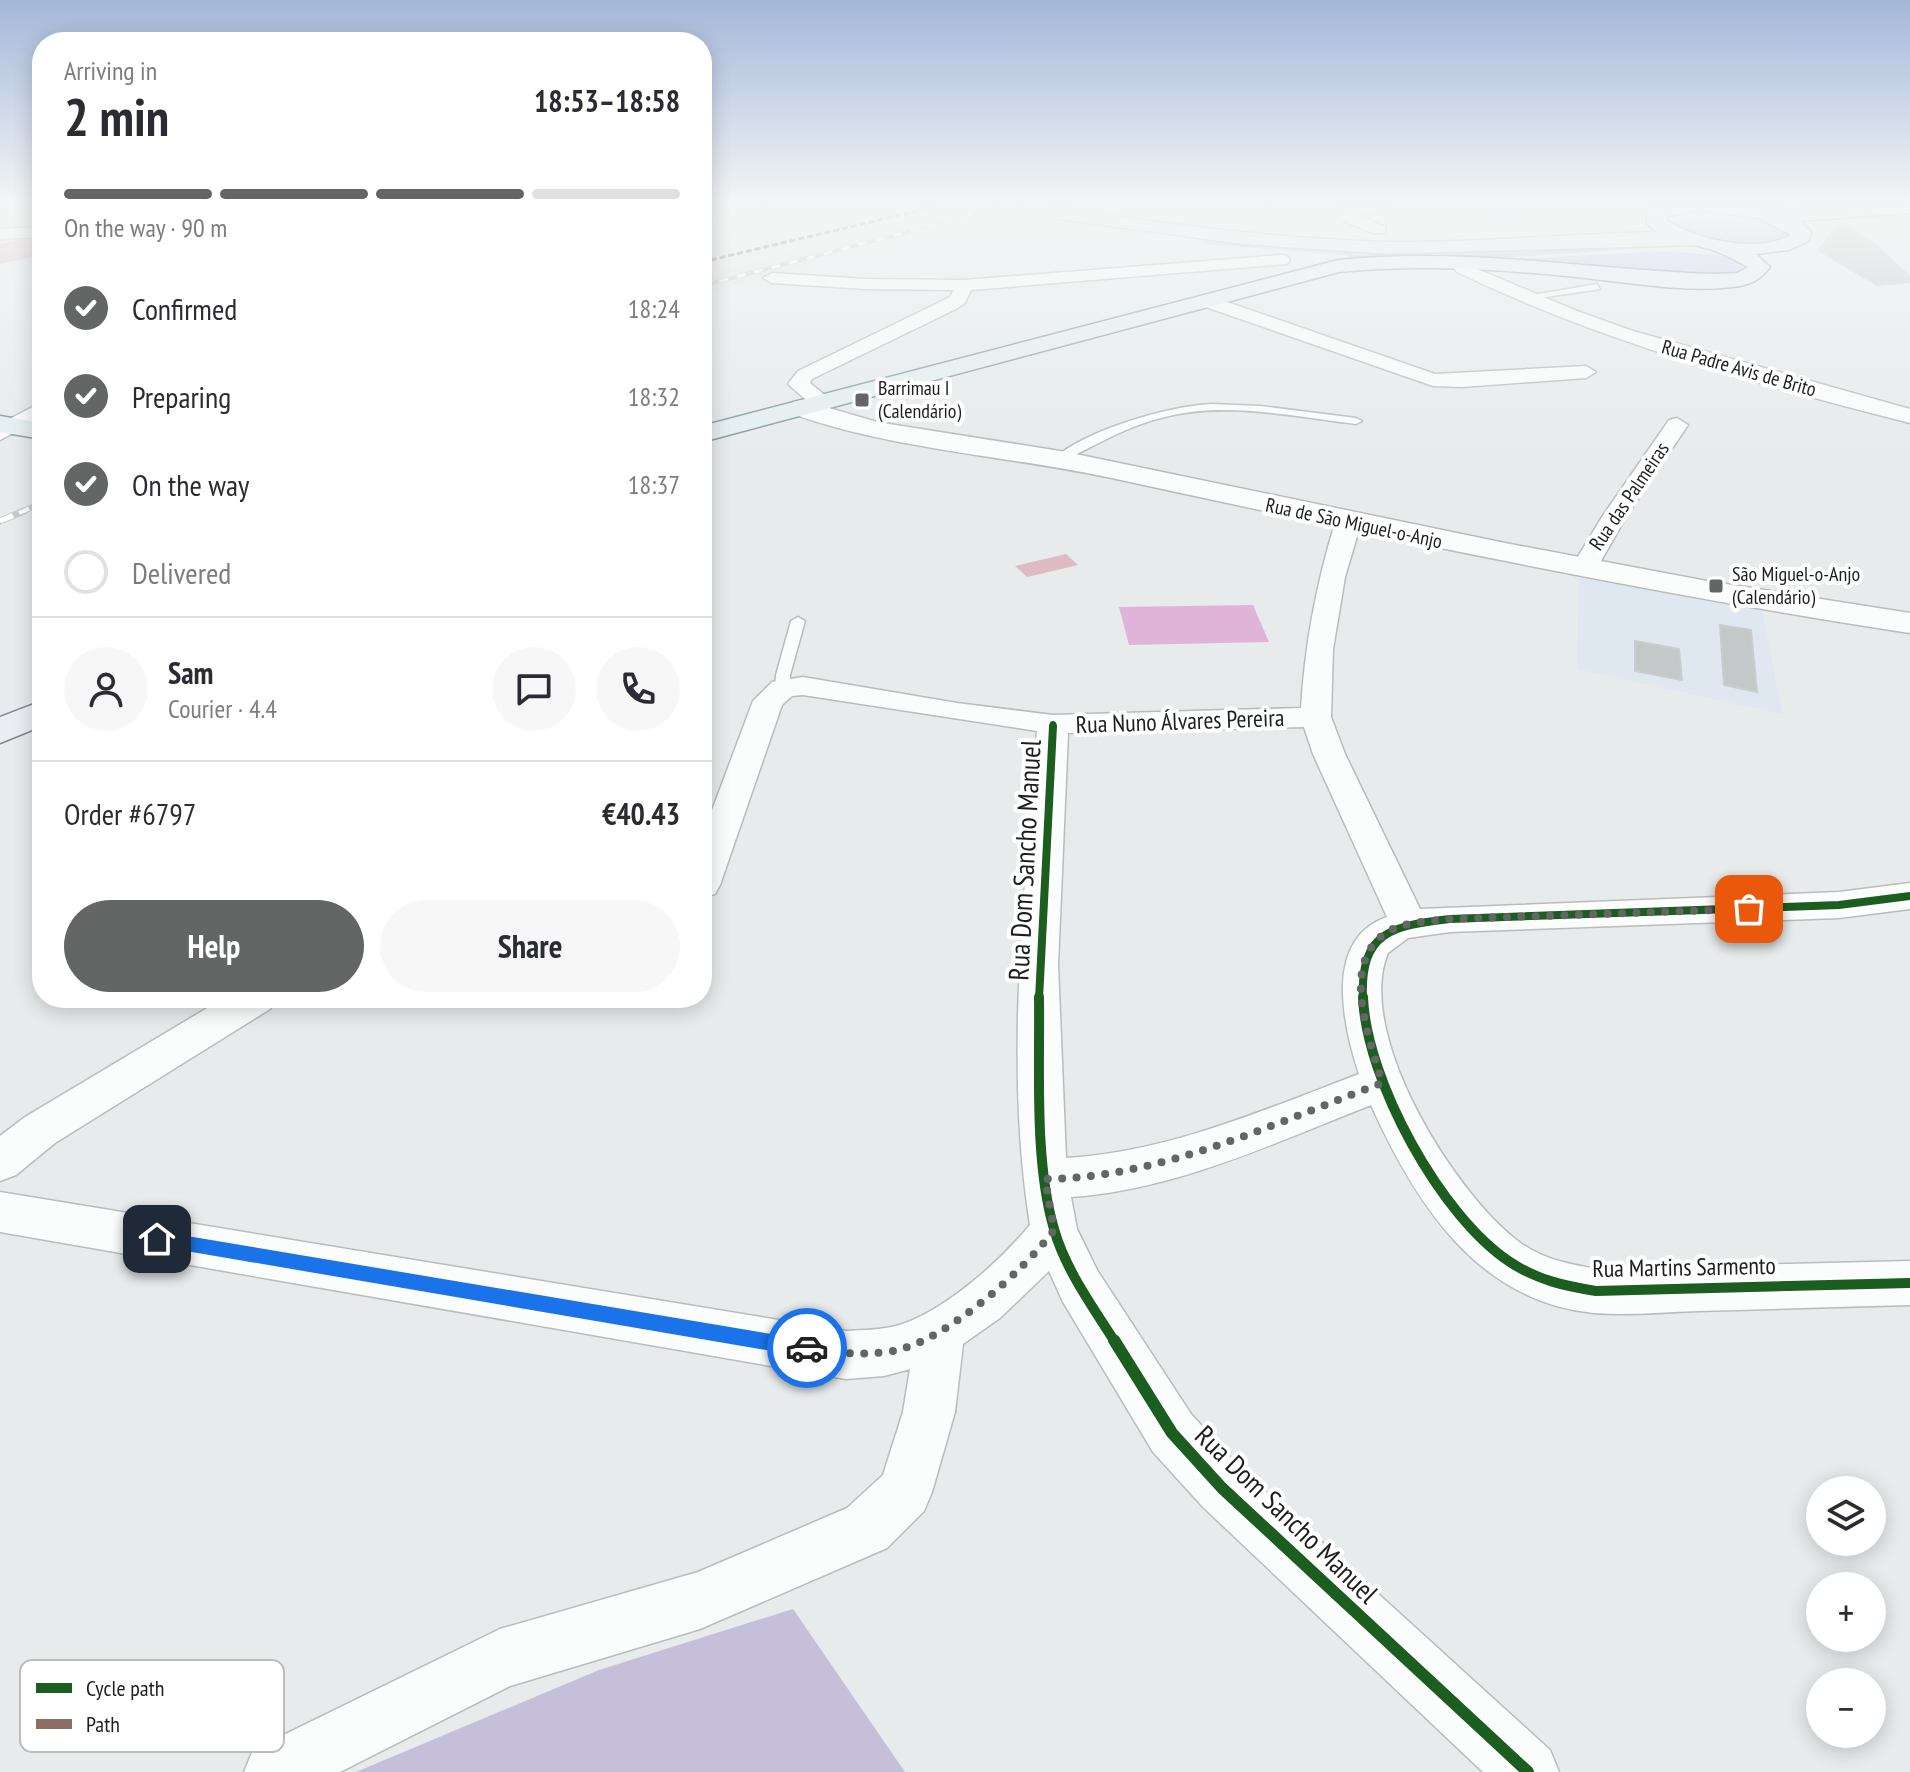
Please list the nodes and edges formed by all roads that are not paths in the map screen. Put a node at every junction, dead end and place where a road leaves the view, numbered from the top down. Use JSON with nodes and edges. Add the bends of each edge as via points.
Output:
{"nodes":[{"id":1,"x":963,"y":289,"type":"edge"},
{"id":2,"x":1251,"y":289,"type":"edge"},
{"id":3,"x":1269,"y":289,"type":"edge"},
{"id":4,"x":1508,"y":289,"type":"edge"},
{"id":5,"x":1514,"y":289,"type":"edge"},
{"id":6,"x":1585,"y":289,"type":"edge"},
{"id":7,"x":1526,"y":297,"type":"junction"},
{"id":8,"x":1216,"y":299,"type":"junction"},
{"id":9,"x":1586,"y":372,"type":"dead end"},
{"id":10,"x":812,"y":405,"type":"junction"},
{"id":11,"x":32,"y":414,"type":"edge"},
{"id":12,"x":1910,"y":416,"type":"edge"},
{"id":13,"x":1356,"y":421,"type":"dead end"},
{"id":14,"x":1677,"y":425,"type":"dead end"},
{"id":15,"x":4,"y":428,"type":"edge"},
{"id":16,"x":32,"y":430,"type":"edge"},
{"id":17,"x":712,"y":431,"type":"edge"},
{"id":18,"x":1059,"y":459,"type":"junction"},
{"id":19,"x":1348,"y":523,"type":"junction"},
{"id":20,"x":1584,"y":568,"type":"junction"},
{"id":21,"x":798,"y":621,"type":"dead end"},
{"id":22,"x":1910,"y":623,"type":"edge"},
{"id":23,"x":783,"y":688,"type":"junction"},
{"id":24,"x":32,"y":717,"type":"edge"},
{"id":25,"x":1316,"y":717,"type":"junction"},
{"id":26,"x":1053,"y":724,"type":"junction"},
{"id":27,"x":0,"y":731,"type":"edge"},
{"id":28,"x":712,"y":857,"type":"edge"},
{"id":29,"x":1910,"y":896,"type":"edge"},
{"id":30,"x":1409,"y":924,"type":"junction"},
{"id":31,"x":240,"y":1008,"type":"edge"},
{"id":32,"x":1382,"y":1083,"type":"junction"},
{"id":33,"x":0,"y":1162,"type":"edge"},
{"id":34,"x":1045,"y":1179,"type":"junction"},
{"id":35,"x":0,"y":1212,"type":"edge"},
{"id":36,"x":1054,"y":1230,"type":"junction"},
{"id":37,"x":1910,"y":1283,"type":"edge"},
{"id":38,"x":940,"y":1332,"type":"junction"},
{"id":39,"x":275,"y":1772,"type":"edge"},
{"id":40,"x":1528,"y":1772,"type":"edge"}],
"edges":[{"from":1,"to":10,"type":"street","via":[[949,305],[805,375],[798,384]]},
{"from":2,"to":8,"type":"main road"},
{"from":3,"to":8,"type":"main road"},
{"from":4,"to":7,"type":"street","name":"Rua Padre Avis de Brito"},
{"from":5,"to":7,"type":"street"},
{"from":6,"to":7,"type":"lane"},
{"from":7,"to":12,"type":"street","name":"Rua Padre Avis de Brito","via":[[1655,344]]},
{"from":8,"to":9,"type":"street","via":[[1433,380]]},
{"from":8,"to":10,"type":"main road"},
{"from":10,"to":17,"type":"main road"},
{"from":10,"to":18,"type":"street","name":"Rua de São Miguel-o-Anjo","via":[[862,426]]},
{"from":11,"to":15,"type":"street"},
{"from":13,"to":18,"type":"lane","via":[[1186,409],[1164,413]]},
{"from":14,"to":20,"type":"street","name":"Rua das Palmeiras"},
{"from":15,"to":16,"type":"main road"},
{"from":18,"to":19,"type":"street","name":"Rua de São Miguel-o-Anjo"},
{"from":19,"to":20,"type":"street","name":"Rua de São Miguel-o-Anjo"},
{"from":19,"to":25,"type":"street","via":[[1319,649]]},
{"from":20,"to":22,"type":"street","name":"Rua de São Miguel-o-Anjo"},
{"from":21,"to":23,"type":"lane"},
{"from":23,"to":26,"type":"street","name":"Rua Nuno Álvares Pereira","via":[[803,686]]},
{"from":23,"to":28,"type":"street","via":[[768,701]]},
{"from":24,"to":27,"type":"main road"},
{"from":25,"to":26,"type":"street","name":"Rua Nuno Álvares Pereira"},
{"from":25,"to":30,"type":"street"},
{"from":26,"to":34,"type":"street","name":"Rua Dom Sancho Manuel","via":[[1039,965]]},
{"from":29,"to":30,"type":"street","name":"Rua Martins Sarmento","via":[[1839,905]]},
{"from":30,"to":32,"type":"street","name":"Rua Martins Sarmento","via":[[1384,934],[1368,953],[1362,980],[1363,1012]]},
{"from":31,"to":33,"type":"street","via":[[40,1130]]},
{"from":32,"to":34,"type":"street","via":[[1175,1159],[1084,1179]]},
{"from":32,"to":37,"type":"street","name":"Rua Martins Sarmento","via":[[1460,1214],[1521,1270],[1596,1291]]},
{"from":34,"to":36,"type":"street","name":"Rua Dom Sancho Manuel"},
{"from":35,"to":38,"type":"street","via":[[846,1355],[896,1350]]},
{"from":36,"to":38,"type":"street","via":[[1035,1255]]},
{"from":36,"to":40,"type":"street","name":"Rua Dom Sancho Manuel","via":[[1080,1286],[1172,1433],[1222,1488]]},
{"from":38,"to":39,"type":"street","via":[[929,1412],[905,1492],[867,1528],[700,1600],[500,1659]]}]}
